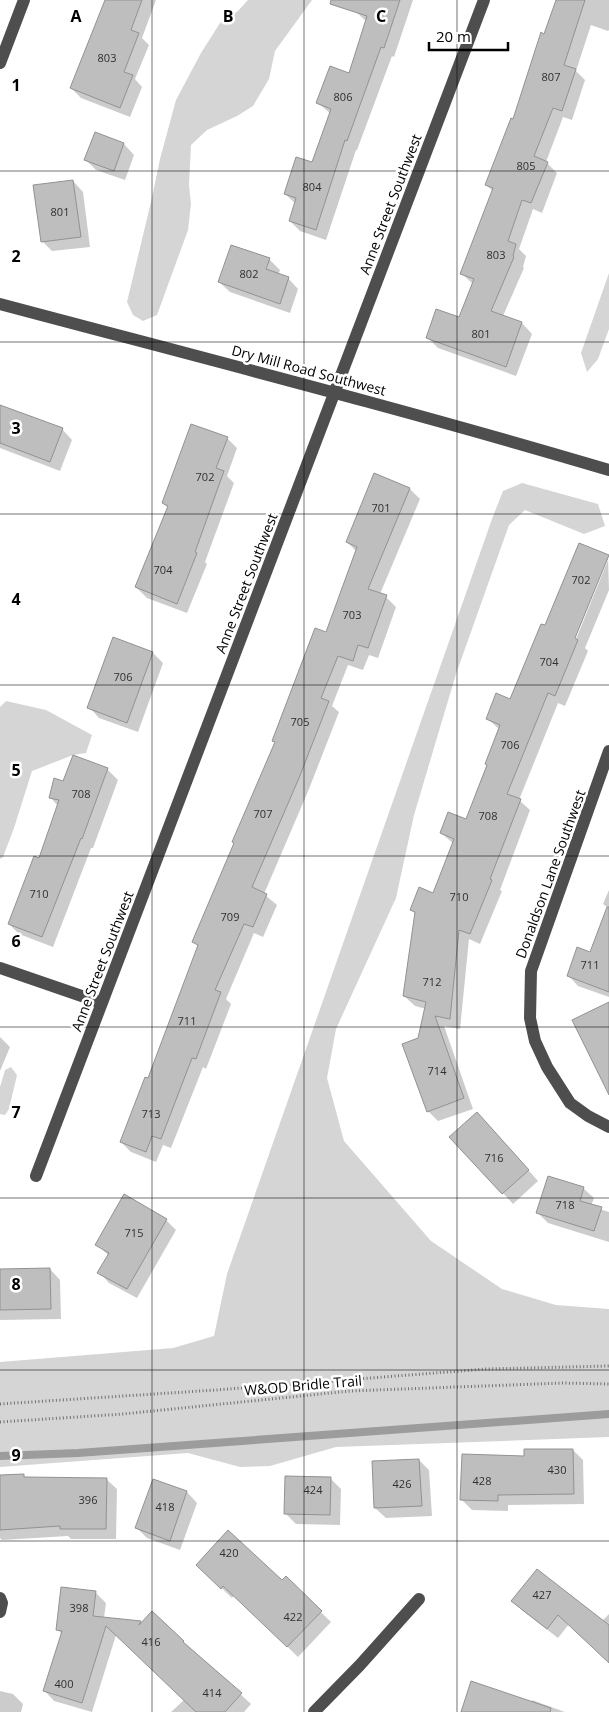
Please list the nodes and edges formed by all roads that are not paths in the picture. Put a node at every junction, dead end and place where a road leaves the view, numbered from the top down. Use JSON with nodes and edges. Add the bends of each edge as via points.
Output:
{"nodes":[{"id":1,"x":24,"y":0,"type":"edge"},
{"id":2,"x":484,"y":0,"type":"edge"},
{"id":3,"x":0,"y":63,"type":"edge"},
{"id":4,"x":0,"y":304,"type":"edge"},
{"id":5,"x":334,"y":392,"type":"junction"},
{"id":6,"x":609,"y":470,"type":"edge"},
{"id":7,"x":609,"y":751,"type":"edge"},
{"id":8,"x":0,"y":968,"type":"edge"},
{"id":9,"x":102,"y":1003,"type":"junction"},
{"id":10,"x":609,"y":1128,"type":"edge"},
{"id":11,"x":36,"y":1176,"type":"dead end"},
{"id":12,"x":0,"y":1598,"type":"edge"},
{"id":13,"x":419,"y":1599,"type":"dead end"},
{"id":14,"x":0,"y":1612,"type":"edge"},
{"id":15,"x":314,"y":1712,"type":"edge"}],
"edges":[{"from":1,"to":3,"type":"street"},
{"from":2,"to":5,"type":"street","name":"Anne Street Southwest"},
{"from":4,"to":5,"type":"street","name":"Dry Mill Road Southwest"},
{"from":5,"to":6,"type":"street","name":"Dry Mill Road Southwest"},
{"from":5,"to":9,"type":"street","name":"Anne Street Southwest"},
{"from":7,"to":10,"type":"street","name":"Donaldson Lane Southwest","via":[[531,971],[530,1018],[535,1041],[570,1103]]},
{"from":8,"to":9,"type":"street"},
{"from":9,"to":11,"type":"street","name":"Anne Street Southwest"},
{"from":12,"to":14,"type":"street"},
{"from":13,"to":15,"type":"street"}]}
